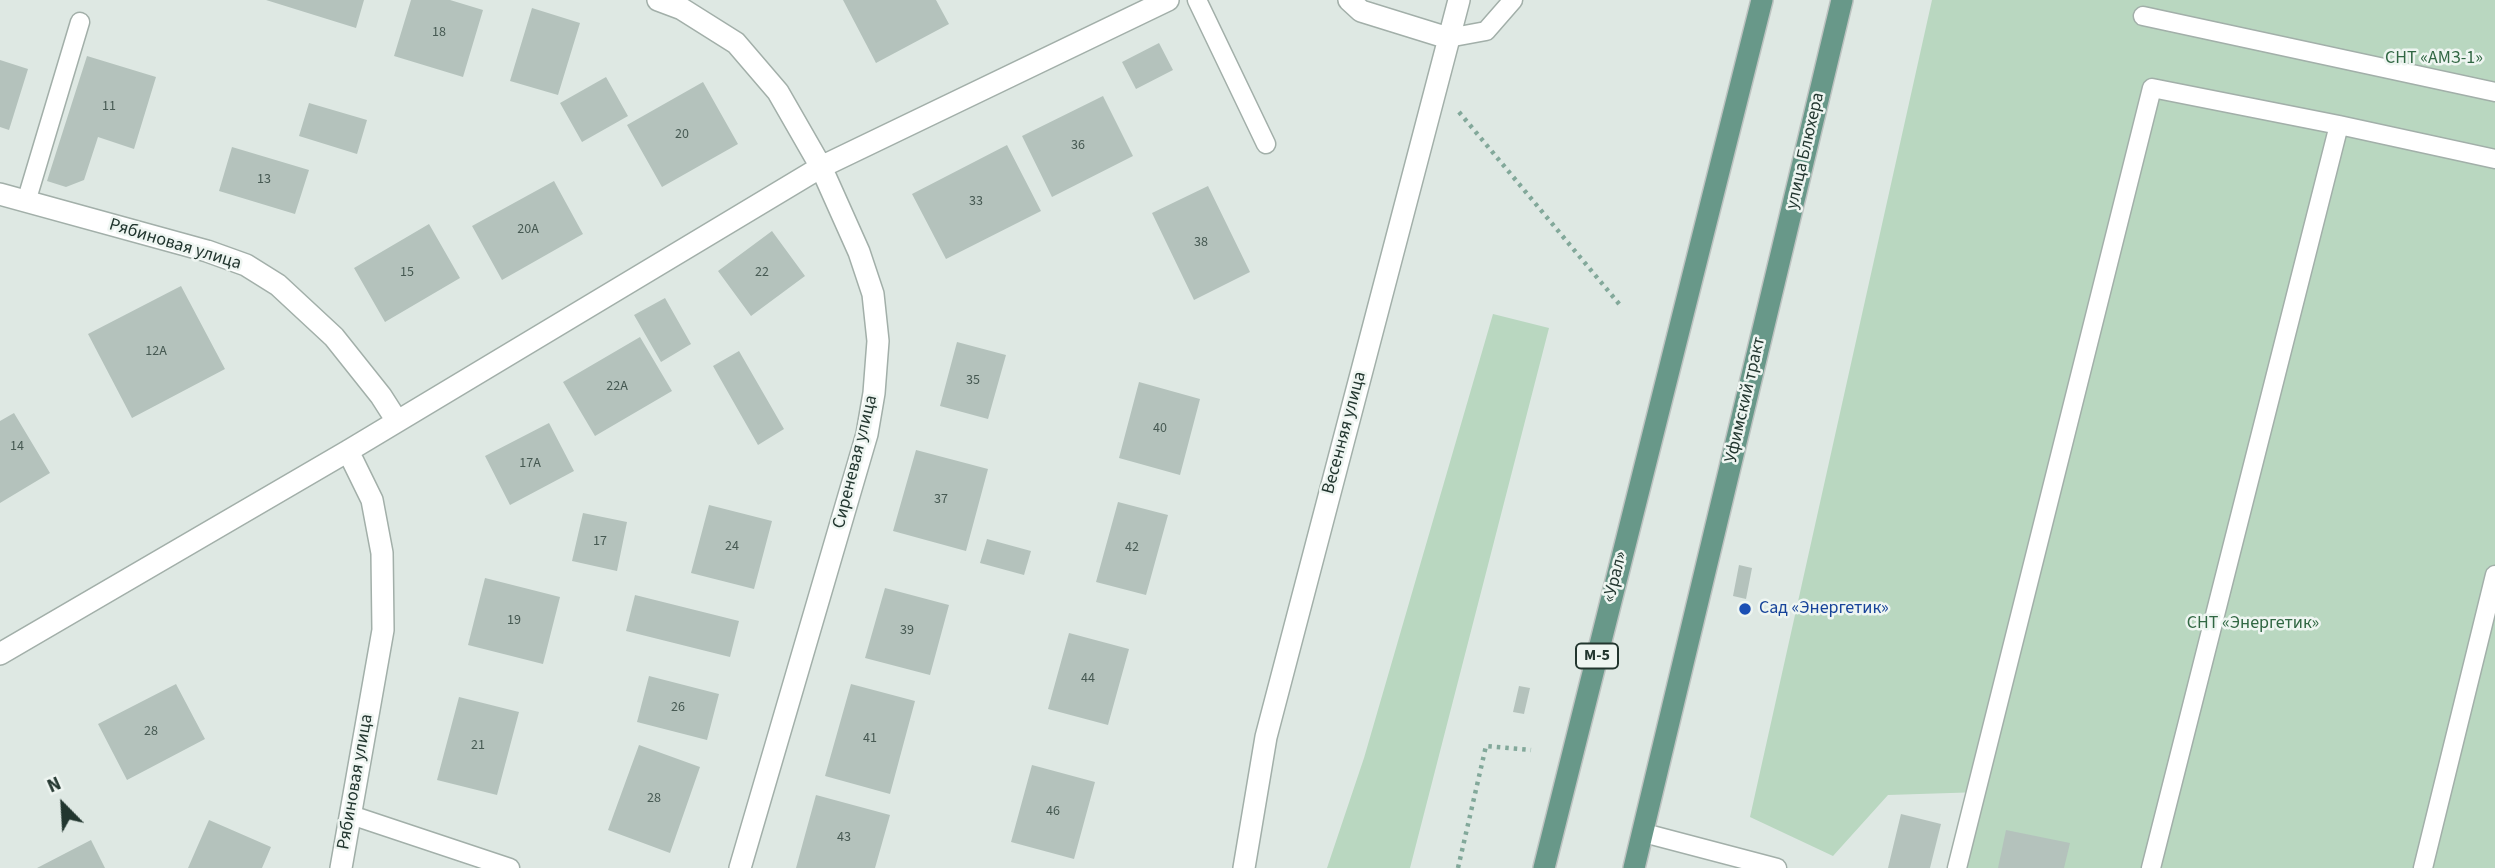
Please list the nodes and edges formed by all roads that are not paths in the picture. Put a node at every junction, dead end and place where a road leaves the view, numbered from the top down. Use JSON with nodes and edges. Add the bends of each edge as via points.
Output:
{"nodes":[{"id":1,"x":658,"y":0,"type":"edge"},
{"id":2,"x":1168,"y":0,"type":"edge"},
{"id":3,"x":1197,"y":0,"type":"edge"},
{"id":4,"x":1349,"y":0,"type":"edge"},
{"id":5,"x":1460,"y":0,"type":"edge"},
{"id":6,"x":1513,"y":0,"type":"edge"},
{"id":7,"x":1762,"y":0,"type":"edge"},
{"id":8,"x":1842,"y":0,"type":"edge"},
{"id":9,"x":2143,"y":16,"type":"dead end"},
{"id":10,"x":80,"y":22,"type":"dead end"},
{"id":11,"x":1448,"y":38,"type":"junction"},
{"id":12,"x":2495,"y":92,"type":"edge"},
{"id":13,"x":2339,"y":125,"type":"junction"},
{"id":14,"x":1266,"y":144,"type":"dead end"},
{"id":15,"x":2495,"y":159,"type":"edge"},
{"id":16,"x":821,"y":167,"type":"junction"},
{"id":17,"x":0,"y":194,"type":"edge"},
{"id":18,"x":26,"y":202,"type":"junction"},
{"id":19,"x":1770,"y":302,"type":"joint"},
{"id":20,"x":397,"y":421,"type":"junction"},
{"id":21,"x":348,"y":451,"type":"junction"},
{"id":22,"x":2495,"y":575,"type":"edge"},
{"id":23,"x":0,"y":654,"type":"edge"},
{"id":24,"x":351,"y":815,"type":"junction"},
{"id":25,"x":1644,"y":833,"type":"junction"},
{"id":26,"x":341,"y":868,"type":"edge"},
{"id":27,"x":510,"y":868,"type":"edge"},
{"id":28,"x":740,"y":868,"type":"edge"},
{"id":29,"x":1244,"y":868,"type":"edge"},
{"id":30,"x":1544,"y":868,"type":"edge"},
{"id":31,"x":1634,"y":868,"type":"edge"},
{"id":32,"x":1777,"y":868,"type":"edge"},
{"id":33,"x":1957,"y":868,"type":"edge"},
{"id":34,"x":2151,"y":868,"type":"edge"},
{"id":35,"x":2423,"y":868,"type":"edge"}],
"edges":[{"from":1,"to":16,"type":"street","name":"Сиреневая улица","via":[[682,9],[736,43],[778,92]]},
{"from":2,"to":16,"type":"street"},
{"from":3,"to":14,"type":"lane"},
{"from":4,"to":11,"type":"street","via":[[1361,11]]},
{"from":5,"to":11,"type":"street","name":"Весенняя улица"},
{"from":6,"to":11,"type":"lane","via":[[1486,31]]},
{"from":7,"to":30,"type":"main road","name":"«Урал»","number":"М-5"},
{"from":8,"to":19,"type":"main road","name":"улица Блюхера"},
{"from":9,"to":12,"type":"lane"},
{"from":10,"to":18,"type":"lane"},
{"from":11,"to":29,"type":"street","name":"Весенняя улица","via":[[1266,737]]},
{"from":13,"to":15,"type":"lane"},
{"from":13,"to":33,"type":"lane","via":[[2152,88]]},
{"from":13,"to":34,"type":"lane"},
{"from":16,"to":20,"type":"street"},
{"from":16,"to":28,"type":"street","name":"Сиреневая улица","via":[[873,295],[878,341],[874,393],[867,434]]},
{"from":17,"to":18,"type":"street","name":"Рябиновая улица"},
{"from":18,"to":20,"type":"street","name":"Рябиновая улица","via":[[246,265],[278,285],[334,337]]},
{"from":19,"to":25,"type":"main road","name":"Уфимский тракт"},
{"from":20,"to":21,"type":"street"},
{"from":21,"to":23,"type":"street"},
{"from":21,"to":24,"type":"street","name":"Рябиновая улица","via":[[372,500],[382,553],[383,630]]},
{"from":22,"to":35,"type":"lane"},
{"from":24,"to":26,"type":"street","name":"Рябиновая улица"},
{"from":24,"to":27,"type":"lane"},
{"from":25,"to":31,"type":"main road"},
{"from":25,"to":32,"type":"lane"}]}
